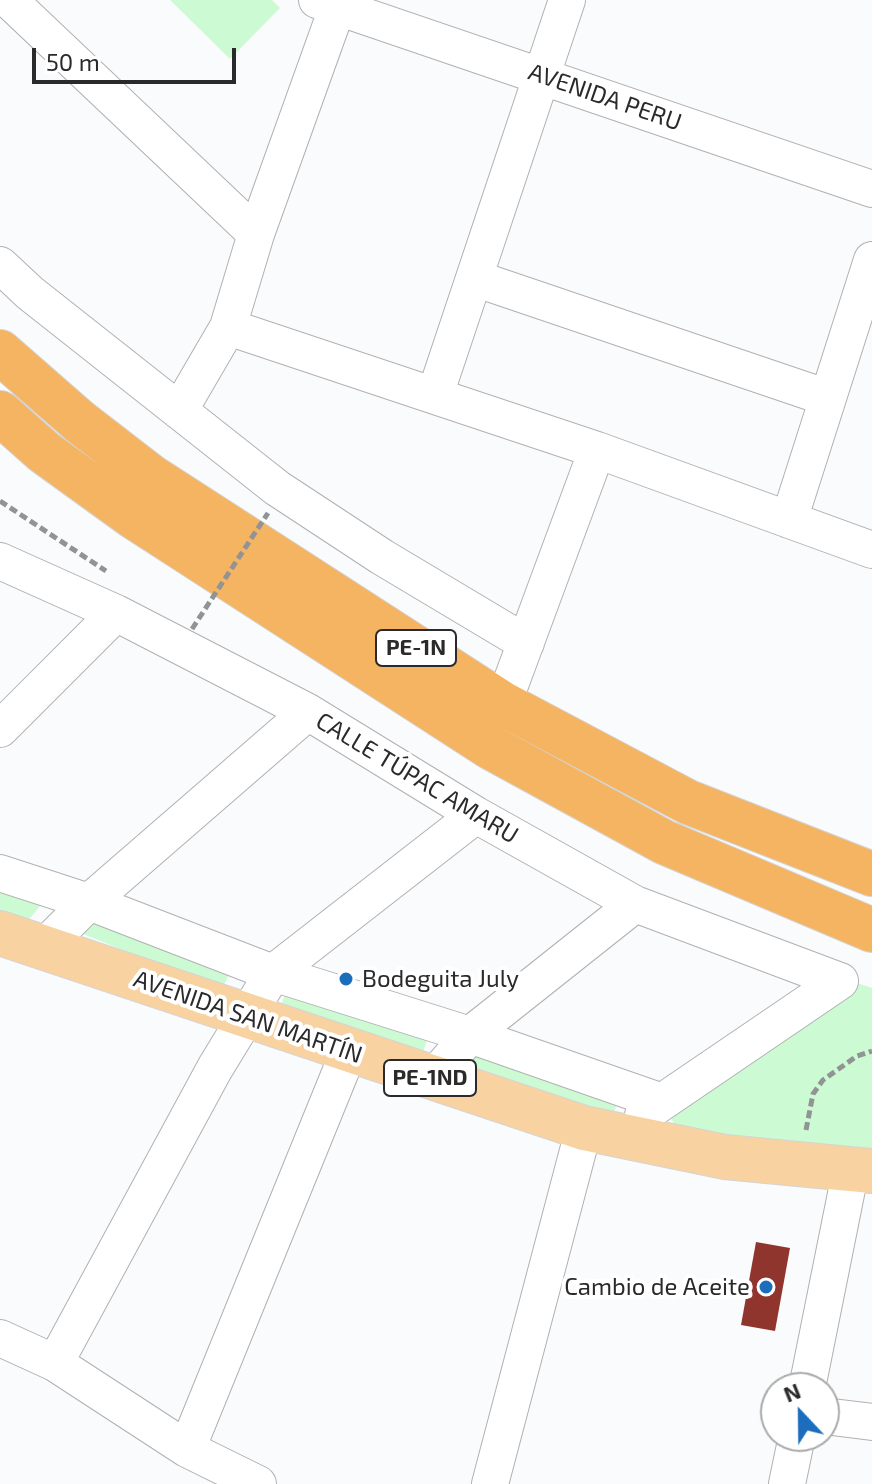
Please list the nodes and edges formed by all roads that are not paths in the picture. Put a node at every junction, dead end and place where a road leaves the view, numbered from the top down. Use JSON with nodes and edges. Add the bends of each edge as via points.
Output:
{"nodes":[{"id":1,"x":9,"y":0,"type":"edge"},
{"id":2,"x":567,"y":0,"type":"edge"},
{"id":3,"x":332,"y":1,"type":"edge"},
{"id":4,"x":542,"y":76,"type":"junction"},
{"id":5,"x":872,"y":189,"type":"edge"},
{"id":6,"x":256,"y":234,"type":"junction"},
{"id":7,"x":872,"y":260,"type":"edge"},
{"id":8,"x":0,"y":265,"type":"edge"},
{"id":9,"x":474,"y":278,"type":"junction"},
{"id":10,"x":228,"y":327,"type":"junction"},
{"id":11,"x":0,"y":352,"type":"edge"},
{"id":12,"x":435,"y":395,"type":"junction"},
{"id":13,"x":828,"y":398,"type":"junction"},
{"id":14,"x":179,"y":411,"type":"junction"},
{"id":15,"x":0,"y":413,"type":"edge"},
{"id":16,"x":597,"y":450,"type":"junction"},
{"id":17,"x":789,"y":520,"type":"junction"},
{"id":18,"x":872,"y":550,"type":"edge"},
{"id":19,"x":0,"y":561,"type":"edge"},
{"id":20,"x":116,"y":595,"type":"junction"},
{"id":21,"x":526,"y":643,"type":"junction"},
{"id":22,"x":503,"y":704,"type":"junction"},
{"id":23,"x":308,"y":712,"type":"junction"},
{"id":24,"x":0,"y":729,"type":"edge"},
{"id":25,"x":476,"y":815,"type":"junction"},
{"id":26,"x":0,"y":873,"type":"edge"},
{"id":27,"x":872,"y":874,"type":"edge"},
{"id":28,"x":89,"y":902,"type":"junction"},
{"id":29,"x":635,"y":904,"type":"junction"},
{"id":30,"x":872,"y":930,"type":"edge"},
{"id":31,"x":0,"y":933,"type":"edge"},
{"id":32,"x":43,"y":948,"type":"junction"},
{"id":33,"x":273,"y":973,"type":"junction"},
{"id":34,"x":245,"y":1016,"type":"junction"},
{"id":35,"x":470,"y":1035,"type":"junction"},
{"id":36,"x":349,"y":1051,"type":"junction"},
{"id":37,"x":432,"y":1079,"type":"junction"},
{"id":38,"x":662,"y":1102,"type":"junction"},
{"id":39,"x":599,"y":1131,"type":"junction"},
{"id":40,"x":860,"y":1190,"type":"edge"},
{"id":41,"x":0,"y":1338,"type":"edge"},
{"id":42,"x":55,"y":1363,"type":"junction"},
{"id":43,"x":811,"y":1372,"type":"edge"},
{"id":44,"x":840,"y":1418,"type":"edge"},
{"id":45,"x":872,"y":1422,"type":"edge"},
{"id":46,"x":187,"y":1449,"type":"junction"},
{"id":47,"x":794,"y":1452,"type":"edge"},
{"id":48,"x":258,"y":1484,"type":"edge"},
{"id":49,"x":490,"y":1484,"type":"edge"},
{"id":50,"x":787,"y":1484,"type":"edge"}],
"edges":[{"from":1,"to":6,"type":"street"},
{"from":2,"to":4,"type":"street"},
{"from":3,"to":4,"type":"street","name":"AVENIDA PERU"},
{"from":3,"to":6,"type":"street"},
{"from":4,"to":5,"type":"street","name":"AVENIDA PERU"},
{"from":4,"to":9,"type":"street"},
{"from":6,"to":10,"type":"street"},
{"from":7,"to":13,"type":"street"},
{"from":8,"to":14,"type":"street"},
{"from":9,"to":12,"type":"street"},
{"from":9,"to":13,"type":"street"},
{"from":10,"to":12,"type":"street"},
{"from":10,"to":14,"type":"street"},
{"from":11,"to":22,"type":"highway","number":"PE-1N","via":[[150,476]]},
{"from":12,"to":16,"type":"street"},
{"from":13,"to":17,"type":"street"},
{"from":14,"to":21,"type":"street","via":[[277,488]]},
{"from":15,"to":30,"type":"highway","number":"PE-1N","via":[[134,517],[490,747],[664,842]]},
{"from":16,"to":17,"type":"street"},
{"from":16,"to":21,"type":"street"},
{"from":17,"to":18,"type":"street"},
{"from":19,"to":20,"type":"street","name":"CALLE TÚPAC AMARU"},
{"from":20,"to":23,"type":"street","name":"CALLE TÚPAC AMARU"},
{"from":20,"to":24,"type":"street"},
{"from":21,"to":22,"type":"street"},
{"from":22,"to":27,"type":"highway","number":"PE-1N","via":[[688,802]]},
{"from":23,"to":25,"type":"street","name":"CALLE TÚPAC AMARU"},
{"from":23,"to":28,"type":"street"},
{"from":25,"to":29,"type":"street","name":"CALLE TÚPAC AMARU"},
{"from":25,"to":33,"type":"street"},
{"from":26,"to":28,"type":"street","name":"AVENIDA SAN MARTÍN"},
{"from":28,"to":32,"type":"street"},
{"from":28,"to":33,"type":"street","name":"AVENIDA SAN MARTÍN"},
{"from":29,"to":35,"type":"street"},
{"from":29,"to":38,"type":"street","name":"CALLE TÚPAC AMARU","via":[[840,981]]},
{"from":31,"to":32,"type":"main road","name":"AVENIDA SAN MARTÍN","number":"PE-1ND"},
{"from":32,"to":34,"type":"main road","name":"AVENIDA SAN MARTÍN","number":"PE-1ND"},
{"from":33,"to":34,"type":"street"},
{"from":33,"to":35,"type":"street","name":"AVENIDA SAN MARTÍN"},
{"from":34,"to":36,"type":"main road","name":"AVENIDA SAN MARTÍN","number":"PE-1ND"},
{"from":34,"to":42,"type":"street"},
{"from":35,"to":37,"type":"street"},
{"from":35,"to":38,"type":"street","name":"AVENIDA SAN MARTÍN"},
{"from":36,"to":37,"type":"main road","name":"AVENIDA SAN MARTÍN","number":"PE-1ND"},
{"from":36,"to":46,"type":"street"},
{"from":37,"to":39,"type":"main road","name":"AVENIDA SAN MARTÍN","number":"PE-1ND"},
{"from":38,"to":39,"type":"street"},
{"from":39,"to":40,"type":"main road","name":"AVENIDA SAN MARTÍN","number":"PE-1ND","via":[[725,1157],[801,1165]]},
{"from":39,"to":49,"type":"street"},
{"from":40,"to":43,"type":"street"},
{"from":41,"to":42,"type":"street"},
{"from":42,"to":46,"type":"street"},
{"from":44,"to":45,"type":"street"},
{"from":46,"to":48,"type":"street"},
{"from":47,"to":50,"type":"street"}]}
